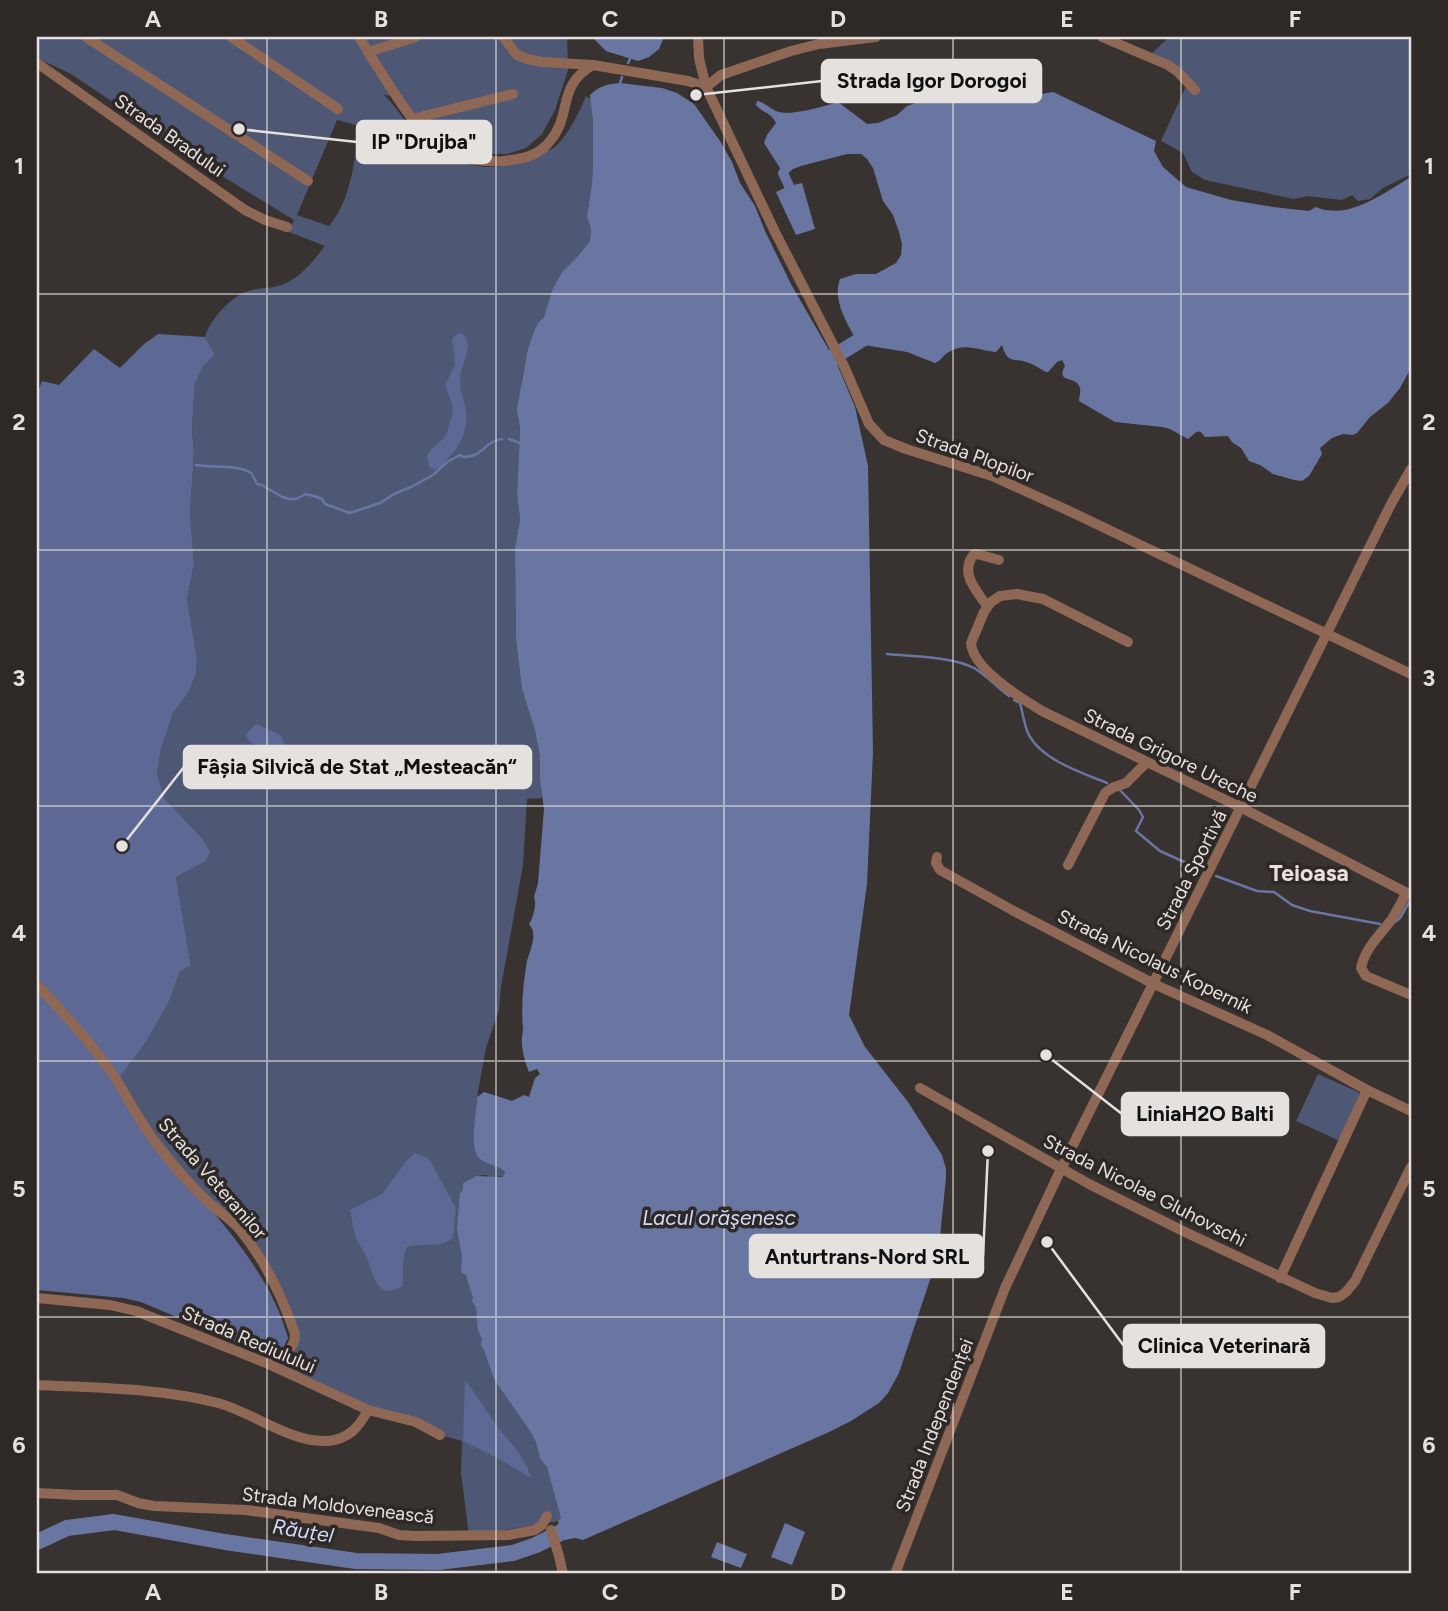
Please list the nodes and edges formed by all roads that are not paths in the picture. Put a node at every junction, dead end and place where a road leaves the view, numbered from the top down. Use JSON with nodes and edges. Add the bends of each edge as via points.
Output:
{"nodes":[{"id":1,"x":86,"y":37,"type":"edge"},
{"id":2,"x":231,"y":37,"type":"edge"},
{"id":3,"x":359,"y":37,"type":"edge"},
{"id":4,"x":416,"y":37,"type":"edge"},
{"id":5,"x":503,"y":37,"type":"edge"},
{"id":6,"x":698,"y":37,"type":"edge"},
{"id":7,"x":876,"y":37,"type":"edge"},
{"id":8,"x":1102,"y":37,"type":"edge"},
{"id":9,"x":368,"y":52,"type":"junction"},
{"id":10,"x":37,"y":63,"type":"edge"},
{"id":11,"x":593,"y":65,"type":"junction"},
{"id":12,"x":706,"y":87,"type":"junction"},
{"id":13,"x":1195,"y":90,"type":"dead end"},
{"id":14,"x":513,"y":94,"type":"dead end"},
{"id":15,"x":338,"y":109,"type":"dead end"},
{"id":16,"x":412,"y":119,"type":"junction"},
{"id":17,"x":309,"y":181,"type":"dead end"},
{"id":18,"x":287,"y":227,"type":"dead end"},
{"id":19,"x":1411,"y":469,"type":"edge"},
{"id":20,"x":999,"y":561,"type":"dead end"},
{"id":21,"x":987,"y":606,"type":"junction"},
{"id":22,"x":1328,"y":634,"type":"junction"},
{"id":23,"x":1128,"y":642,"type":"dead end"},
{"id":24,"x":1411,"y":674,"type":"edge"},
{"id":25,"x":1146,"y":763,"type":"junction"},
{"id":26,"x":1241,"y":808,"type":"junction"},
{"id":27,"x":937,"y":857,"type":"dead end"},
{"id":28,"x":1068,"y":865,"type":"dead end"},
{"id":29,"x":1409,"y":894,"type":"edge"},
{"id":30,"x":1154,"y":984,"type":"junction"},
{"id":31,"x":37,"y":985,"type":"edge"},
{"id":32,"x":1411,"y":995,"type":"edge"},
{"id":33,"x":920,"y":1087,"type":"dead end"},
{"id":34,"x":1367,"y":1090,"type":"junction"},
{"id":35,"x":1411,"y":1111,"type":"edge"},
{"id":36,"x":1411,"y":1167,"type":"edge"},
{"id":37,"x":1061,"y":1169,"type":"junction"},
{"id":38,"x":1280,"y":1278,"type":"junction"},
{"id":39,"x":1005,"y":1288,"type":"joint"},
{"id":40,"x":37,"y":1298,"type":"edge"},
{"id":41,"x":264,"y":1362,"type":"junction"},
{"id":42,"x":37,"y":1385,"type":"edge"},
{"id":43,"x":368,"y":1410,"type":"junction"},
{"id":44,"x":440,"y":1436,"type":"dead end"},
{"id":45,"x":37,"y":1493,"type":"edge"},
{"id":46,"x":547,"y":1516,"type":"dead end"},
{"id":47,"x":551,"y":1530,"type":"dead end"},
{"id":48,"x":563,"y":1574,"type":"edge"},
{"id":49,"x":895,"y":1574,"type":"edge"}],
"edges":[{"from":1,"to":17,"type":"street"},
{"from":2,"to":15,"type":"street"},
{"from":3,"to":9,"type":"street"},
{"from":4,"to":9,"type":"street"},
{"from":5,"to":11,"type":"street","via":[[527,59]]},
{"from":6,"to":12,"type":"street","name":"Strada Plopilor"},
{"from":7,"to":12,"type":"street","via":[[792,45],[721,75]]},
{"from":8,"to":13,"type":"street","via":[[1168,65]]},
{"from":9,"to":16,"type":"street"},
{"from":10,"to":18,"type":"street","name":"Strada Bradului","via":[[245,210]]},
{"from":11,"to":12,"type":"street"},
{"from":11,"to":16,"type":"street","via":[[574,79],[551,141],[522,158],[485,161],[457,155],[429,140]]},
{"from":12,"to":22,"type":"street","name":"Strada Plopilor","via":[[877,434],[891,444],[992,476]]},
{"from":14,"to":16,"type":"street"},
{"from":19,"to":22,"type":"street","name":"Strada Sportivă"},
{"from":20,"to":21,"type":"street","via":[[977,554],[970,559],[968,577]]},
{"from":21,"to":23,"type":"street","via":[[1000,596],[1042,599]]},
{"from":21,"to":25,"type":"street","name":"Strada Grigore Ureche","via":[[971,648],[998,681],[1042,711]]},
{"from":22,"to":24,"type":"street","name":"Strada Plopilor"},
{"from":22,"to":26,"type":"street","name":"Strada Sportivă"},
{"from":25,"to":26,"type":"street","name":"Strada Grigore Ureche"},
{"from":25,"to":28,"type":"street","via":[[1126,783],[1105,793]]},
{"from":26,"to":29,"type":"street","name":"Strada Grigore Ureche"},
{"from":26,"to":30,"type":"street","name":"Strada Sportivă"},
{"from":27,"to":30,"type":"street","name":"Strada Nicolaus Kopernik","via":[[940,870]]},
{"from":29,"to":32,"type":"street","via":[[1361,968],[1366,976]]},
{"from":30,"to":34,"type":"street","name":"Strada Nicolaus Kopernik","via":[[1267,1035]]},
{"from":30,"to":37,"type":"street","name":"Strada Sportivă"},
{"from":31,"to":41,"type":"street","name":"Strada Veteranilor","via":[[85,1038],[171,1162],[239,1228],[258,1256],[295,1334],[290,1350]]},
{"from":33,"to":37,"type":"street","name":"Strada Nicolae Gluhovschi"},
{"from":34,"to":35,"type":"street","name":"Strada Nicolaus Kopernik"},
{"from":34,"to":38,"type":"street"},
{"from":36,"to":38,"type":"street","name":"Strada Nicolae Gluhovschi","via":[[1346,1292],[1332,1298]]},
{"from":37,"to":38,"type":"street","name":"Strada Nicolae Gluhovschi"},
{"from":37,"to":39,"type":"street","name":"Strada Sportivă"},
{"from":39,"to":49,"type":"street","name":"Strada Independenței"},
{"from":40,"to":41,"type":"street","name":"Strada Rediulului","via":[[126,1308]]},
{"from":41,"to":43,"type":"street","name":"Strada Rediulului"},
{"from":42,"to":43,"type":"street","via":[[184,1396],[234,1408],[313,1440],[349,1435]]},
{"from":43,"to":44,"type":"street","name":"Strada Rediulului","via":[[416,1422]]},
{"from":45,"to":46,"type":"street","name":"Strada Moldovenească","via":[[117,1495],[154,1506],[246,1510],[416,1536],[524,1532],[535,1530]]},
{"from":47,"to":48,"type":"street"}]}
